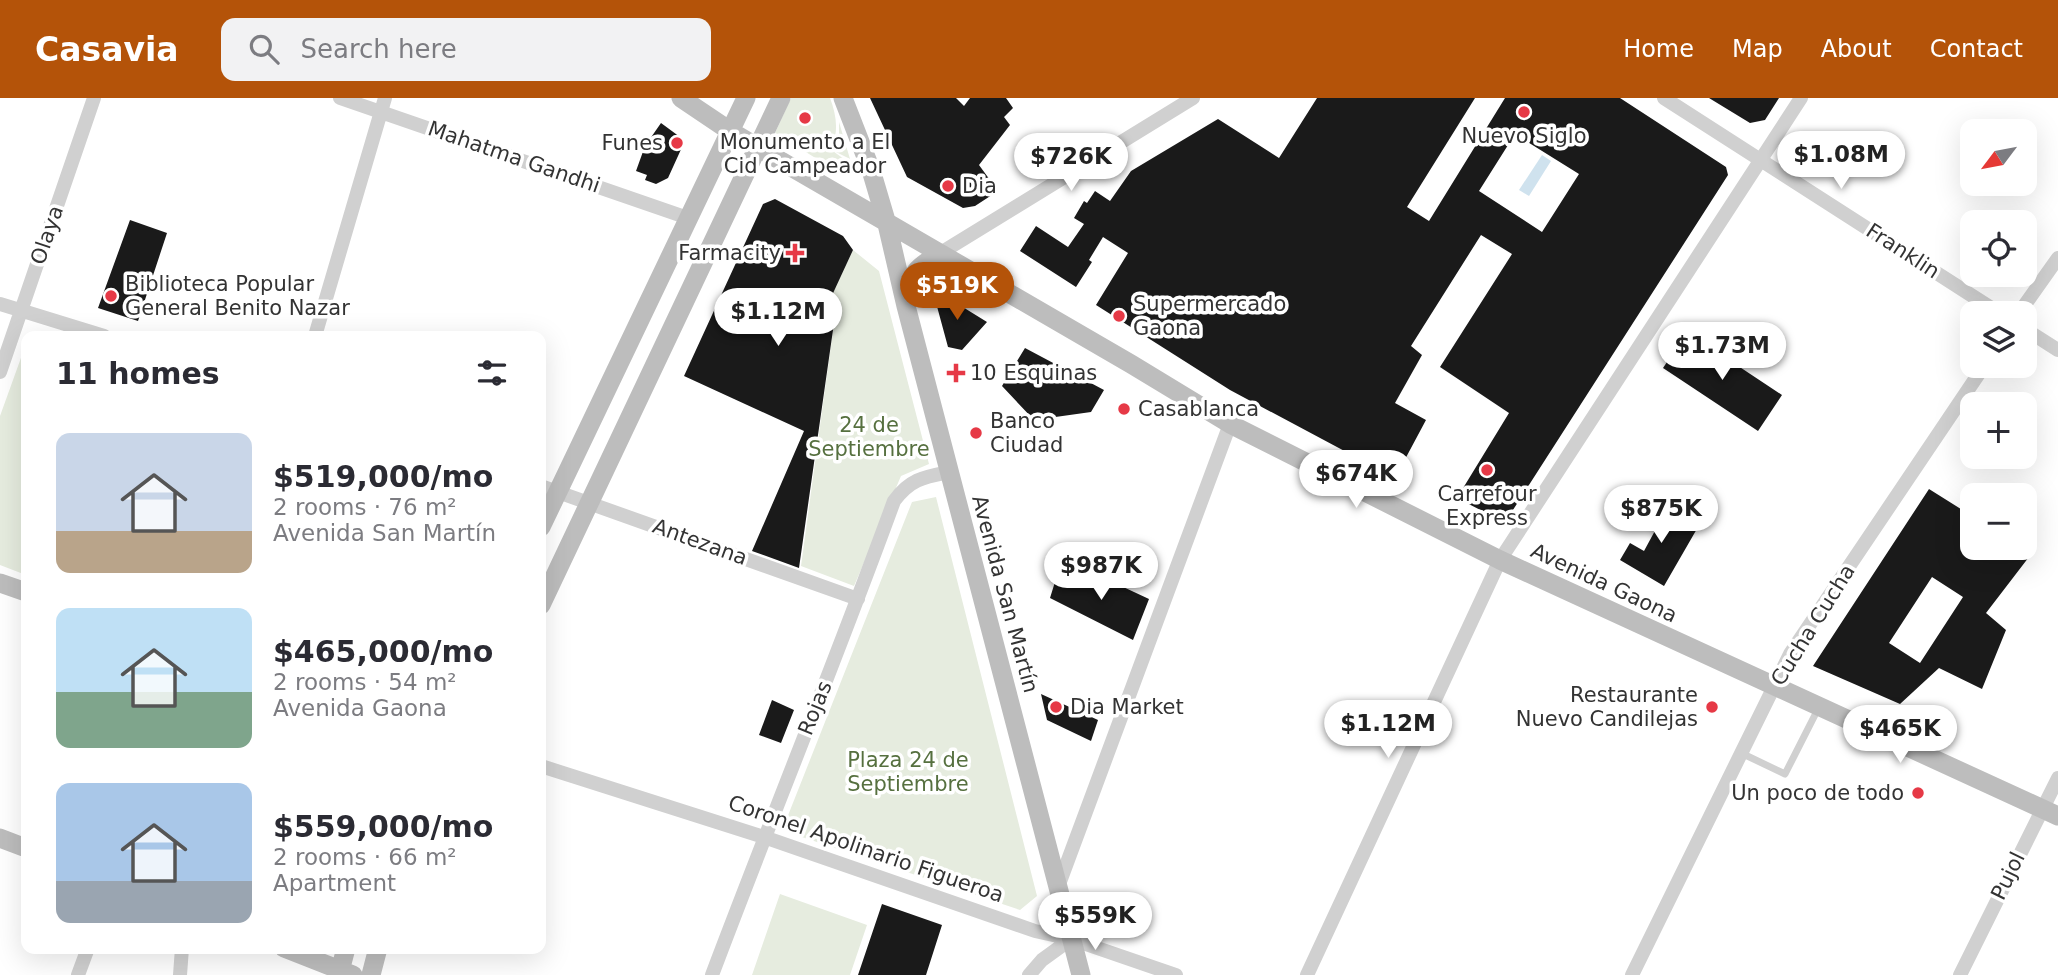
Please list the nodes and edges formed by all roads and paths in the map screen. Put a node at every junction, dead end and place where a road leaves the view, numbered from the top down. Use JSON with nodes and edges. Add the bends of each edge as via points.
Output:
{"nodes":[{"id":1,"x":94,"y":98,"type":"edge"},
{"id":2,"x":340,"y":98,"type":"edge"},
{"id":3,"x":681,"y":98,"type":"edge"},
{"id":4,"x":746,"y":98,"type":"edge"},
{"id":5,"x":781,"y":98,"type":"edge"},
{"id":6,"x":843,"y":98,"type":"edge"},
{"id":7,"x":1664,"y":98,"type":"edge"},
{"id":8,"x":1801,"y":98,"type":"edge"},
{"id":9,"x":1189,"y":100,"type":"edge"},
{"id":10,"x":383,"y":105,"type":"edge"},
{"id":11,"x":730,"y":131,"type":"junction"},
{"id":12,"x":758,"y":147,"type":"junction"},
{"id":13,"x":1761,"y":160,"type":"junction"},
{"id":14,"x":688,"y":218,"type":"junction"},
{"id":15,"x":887,"y":224,"type":"junction"},
{"id":16,"x":939,"y":254,"type":"junction"},
{"id":17,"x":2058,"y":258,"type":"edge"},
{"id":18,"x":1980,"y":301,"type":"edge"},
{"id":19,"x":2028,"y":301,"type":"edge"},
{"id":20,"x":0,"y":304,"type":"edge"},
{"id":21,"x":906,"y":306,"type":"junction"},
{"id":22,"x":21,"y":311,"type":"junction"},
{"id":23,"x":87,"y":331,"type":"edge"},
{"id":24,"x":316,"y":331,"type":"edge"},
{"id":25,"x":2037,"y":337,"type":"edge"},
{"id":26,"x":2058,"y":350,"type":"edge"},
{"id":27,"x":0,"y":372,"type":"edge"},
{"id":28,"x":1976,"y":378,"type":"edge"},
{"id":29,"x":1230,"y":424,"type":"junction"},
{"id":30,"x":949,"y":472,"type":"junction"},
{"id":31,"x":549,"y":489,"type":"edge"},
{"id":32,"x":590,"y":503,"type":"junction"},
{"id":33,"x":1500,"y":560,"type":"junction"},
{"id":34,"x":0,"y":583,"type":"edge"},
{"id":35,"x":21,"y":590,"type":"edge"},
{"id":36,"x":546,"y":595,"type":"edge"},
{"id":37,"x":858,"y":599,"type":"junction"},
{"id":38,"x":1774,"y":686,"type":"junction"},
{"id":39,"x":1819,"y":706,"type":"junction"},
{"id":40,"x":1741,"y":752,"type":"junction"},
{"id":41,"x":546,"y":768,"type":"edge"},
{"id":42,"x":2058,"y":778,"type":"edge"},
{"id":43,"x":2050,"y":812,"type":"edge"},
{"id":44,"x":764,"y":837,"type":"junction"},
{"id":45,"x":0,"y":838,"type":"edge"},
{"id":46,"x":21,"y":846,"type":"edge"},
{"id":47,"x":1058,"y":889,"type":"junction"},
{"id":48,"x":1071,"y":939,"type":"junction"},
{"id":49,"x":86,"y":954,"type":"edge"},
{"id":50,"x":182,"y":954,"type":"edge"},
{"id":51,"x":298,"y":954,"type":"edge"},
{"id":52,"x":346,"y":954,"type":"edge"},
{"id":53,"x":377,"y":954,"type":"edge"},
{"id":54,"x":344,"y":974,"type":"edge"},
{"id":55,"x":78,"y":975,"type":"edge"},
{"id":56,"x":180,"y":975,"type":"edge"},
{"id":57,"x":372,"y":975,"type":"edge"},
{"id":58,"x":712,"y":975,"type":"edge"},
{"id":59,"x":1029,"y":975,"type":"edge"},
{"id":60,"x":1081,"y":975,"type":"edge"},
{"id":61,"x":1176,"y":975,"type":"edge"},
{"id":62,"x":1307,"y":975,"type":"edge"},
{"id":63,"x":1632,"y":975,"type":"edge"},
{"id":64,"x":1960,"y":975,"type":"edge"}],
"edges":[{"from":1,"to":22,"type":"street","name":"Olaya"},
{"from":2,"to":10,"type":"street","name":"Mahatma Gandhi"},
{"from":3,"to":11,"type":"main road","name":"Avenida Gaona"},
{"from":4,"to":11,"type":"main road"},
{"from":5,"to":12,"type":"main road"},
{"from":6,"to":15,"type":"main road"},
{"from":7,"to":13,"type":"street","name":"Franklin"},
{"from":8,"to":13,"type":"street"},
{"from":9,"to":16,"type":"street"},
{"from":10,"to":14,"type":"street","name":"Mahatma Gandhi"},
{"from":10,"to":24,"type":"street"},
{"from":11,"to":12,"type":"main road","name":"Avenida Gaona"},
{"from":11,"to":14,"type":"main road"},
{"from":12,"to":15,"type":"main road","name":"Avenida Gaona"},
{"from":12,"to":32,"type":"main road"},
{"from":13,"to":18,"type":"street","name":"Franklin"},
{"from":13,"to":33,"type":"street"},
{"from":14,"to":31,"type":"main road"},
{"from":15,"to":16,"type":"main road","name":"Avenida Gaona"},
{"from":15,"to":21,"type":"main road","name":"Avenida San Martín"},
{"from":16,"to":21,"type":"main road","via":[[912,276]]},
{"from":16,"to":29,"type":"main road","name":"Avenida Gaona"},
{"from":17,"to":19,"type":"street"},
{"from":20,"to":22,"type":"street"},
{"from":21,"to":30,"type":"main road","name":"Avenida San Martín"},
{"from":22,"to":23,"type":"street"},
{"from":22,"to":27,"type":"street","name":"Olaya"},
{"from":25,"to":26,"type":"street"},
{"from":28,"to":38,"type":"street","name":"Cucha Cucha","via":[[1790,654]]},
{"from":29,"to":33,"type":"main road","name":"Avenida Gaona"},
{"from":29,"to":47,"type":"street"},
{"from":30,"to":37,"type":"street","name":"Rojas","via":[[918,479],[894,501]]},
{"from":30,"to":47,"type":"main road","name":"Avenida San Martín"},
{"from":31,"to":32,"type":"street","name":"Antezana"},
{"from":32,"to":36,"type":"main road"},
{"from":32,"to":37,"type":"street","name":"Antezana"},
{"from":33,"to":38,"type":"main road","name":"Avenida Gaona"},
{"from":33,"to":62,"type":"street"},
{"from":34,"to":35,"type":"main road"},
{"from":37,"to":44,"type":"street","name":"Rojas"},
{"from":38,"to":39,"type":"main road","name":"Avenida Gaona"},
{"from":38,"to":40,"type":"street","name":"Cucha Cucha"},
{"from":39,"to":40,"type":"lane","via":[[1785,775]]},
{"from":39,"to":43,"type":"main road","name":"Avenida Gaona"},
{"from":40,"to":63,"type":"street","name":"Cucha Cucha"},
{"from":41,"to":44,"type":"street","name":"Coronel Apolinario Figueroa"},
{"from":42,"to":43,"type":"street","name":"Pujol"},
{"from":43,"to":64,"type":"street","name":"Pujol"},
{"from":44,"to":48,"type":"street","name":"Coronel Apolinario Figueroa","via":[[1035,931]]},
{"from":44,"to":58,"type":"street","name":"Rojas"},
{"from":45,"to":46,"type":"main road"},
{"from":47,"to":48,"type":"main road","name":"Avenida San Martín"},
{"from":48,"to":59,"type":"street"},
{"from":48,"to":60,"type":"main road","name":"Avenida San Martín"},
{"from":48,"to":61,"type":"street","name":"Coronel Apolinario Figueroa"},
{"from":49,"to":55,"type":"street"},
{"from":50,"to":56,"type":"street"},
{"from":51,"to":54,"type":"main road"},
{"from":52,"to":54,"type":"main road"},
{"from":53,"to":57,"type":"main road"}]}
